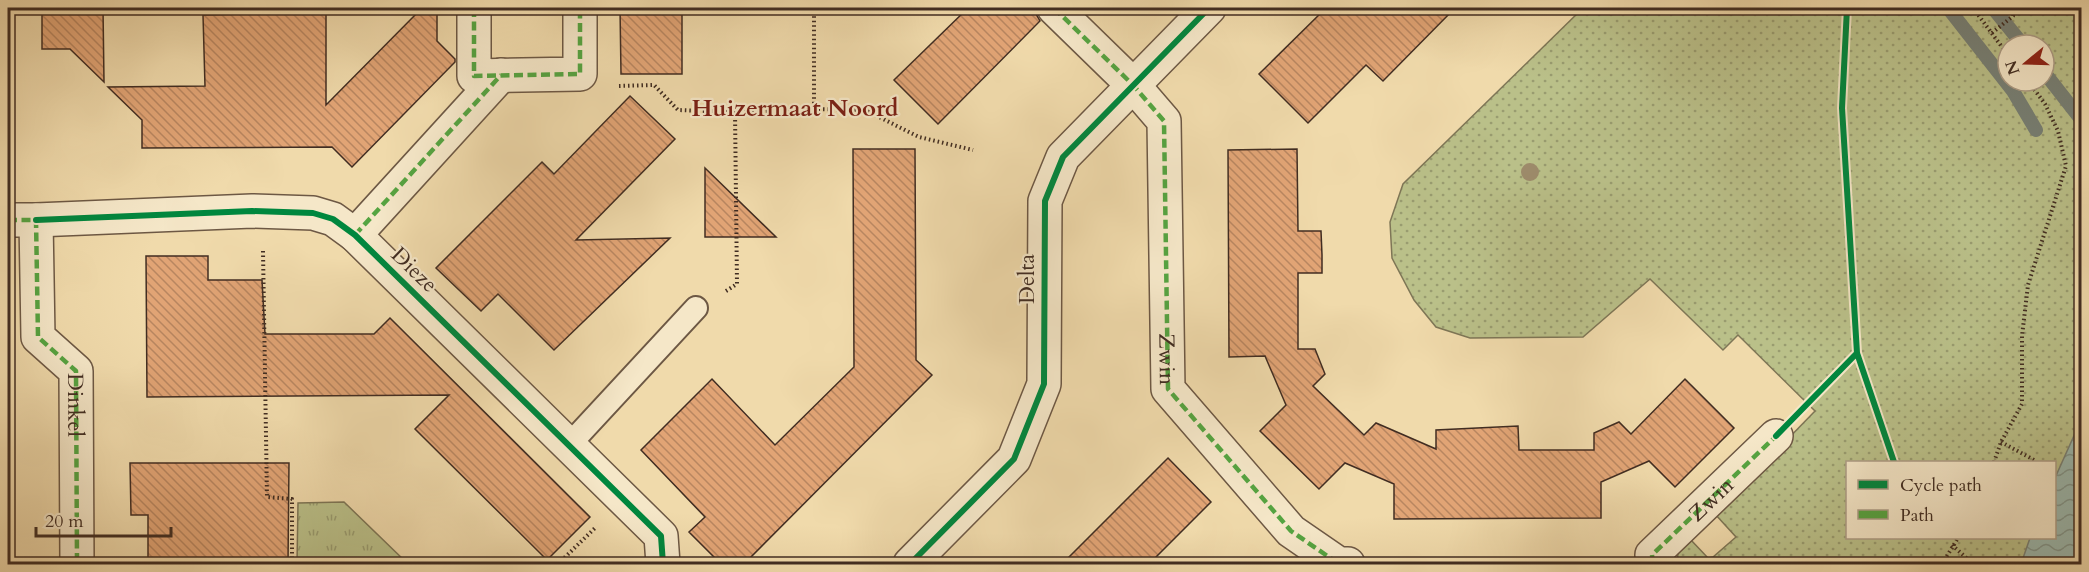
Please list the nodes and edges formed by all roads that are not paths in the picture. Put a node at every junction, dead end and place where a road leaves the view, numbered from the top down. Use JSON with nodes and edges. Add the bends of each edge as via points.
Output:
{"nodes":[{"id":1,"x":474,"y":8,"type":"edge"},
{"id":2,"x":580,"y":8,"type":"edge"},
{"id":3,"x":1054,"y":8,"type":"edge"},
{"id":4,"x":1209,"y":8,"type":"edge"},
{"id":5,"x":501,"y":75,"type":"junction"},
{"id":6,"x":1133,"y":85,"type":"junction"},
{"id":7,"x":22,"y":220,"type":"edge"},
{"id":8,"x":355,"y":235,"type":"junction"},
{"id":9,"x":696,"y":308,"type":"road end"},
{"id":10,"x":1776,"y":436,"type":"dead end"},
{"id":11,"x":569,"y":445,"type":"junction"},
{"id":12,"x":77,"y":564,"type":"edge"},
{"id":13,"x":663,"y":564,"type":"edge"},
{"id":14,"x":910,"y":564,"type":"edge"},
{"id":15,"x":1348,"y":564,"type":"edge"},
{"id":16,"x":1653,"y":564,"type":"edge"}],
"edges":[{"from":1,"to":5,"type":"street","via":[[474,76]]},
{"from":2,"to":5,"type":"street","via":[[580,74]]},
{"from":3,"to":6,"type":"street"},
{"from":4,"to":6,"type":"street","name":"Delta"},
{"from":5,"to":8,"type":"street"},
{"from":6,"to":14,"type":"street","name":"Delta","via":[[1063,156],[1045,201],[1044,384],[1014,459]]},
{"from":6,"to":15,"type":"street","name":"Zwin","via":[[1164,121],[1168,389],[1291,531],[1339,564]]},
{"from":7,"to":8,"type":"street","name":"Dieze","via":[[313,213],[333,219]]},
{"from":7,"to":12,"type":"street","name":"Dinkel","via":[[38,337],[76,370]]},
{"from":8,"to":11,"type":"street","name":"Dieze"},
{"from":9,"to":11,"type":"lane"},
{"from":10,"to":16,"type":"street","name":"Zwin","via":[[1652,555]]},
{"from":11,"to":13,"type":"street","name":"Dieze","via":[[661,536]]}]}
